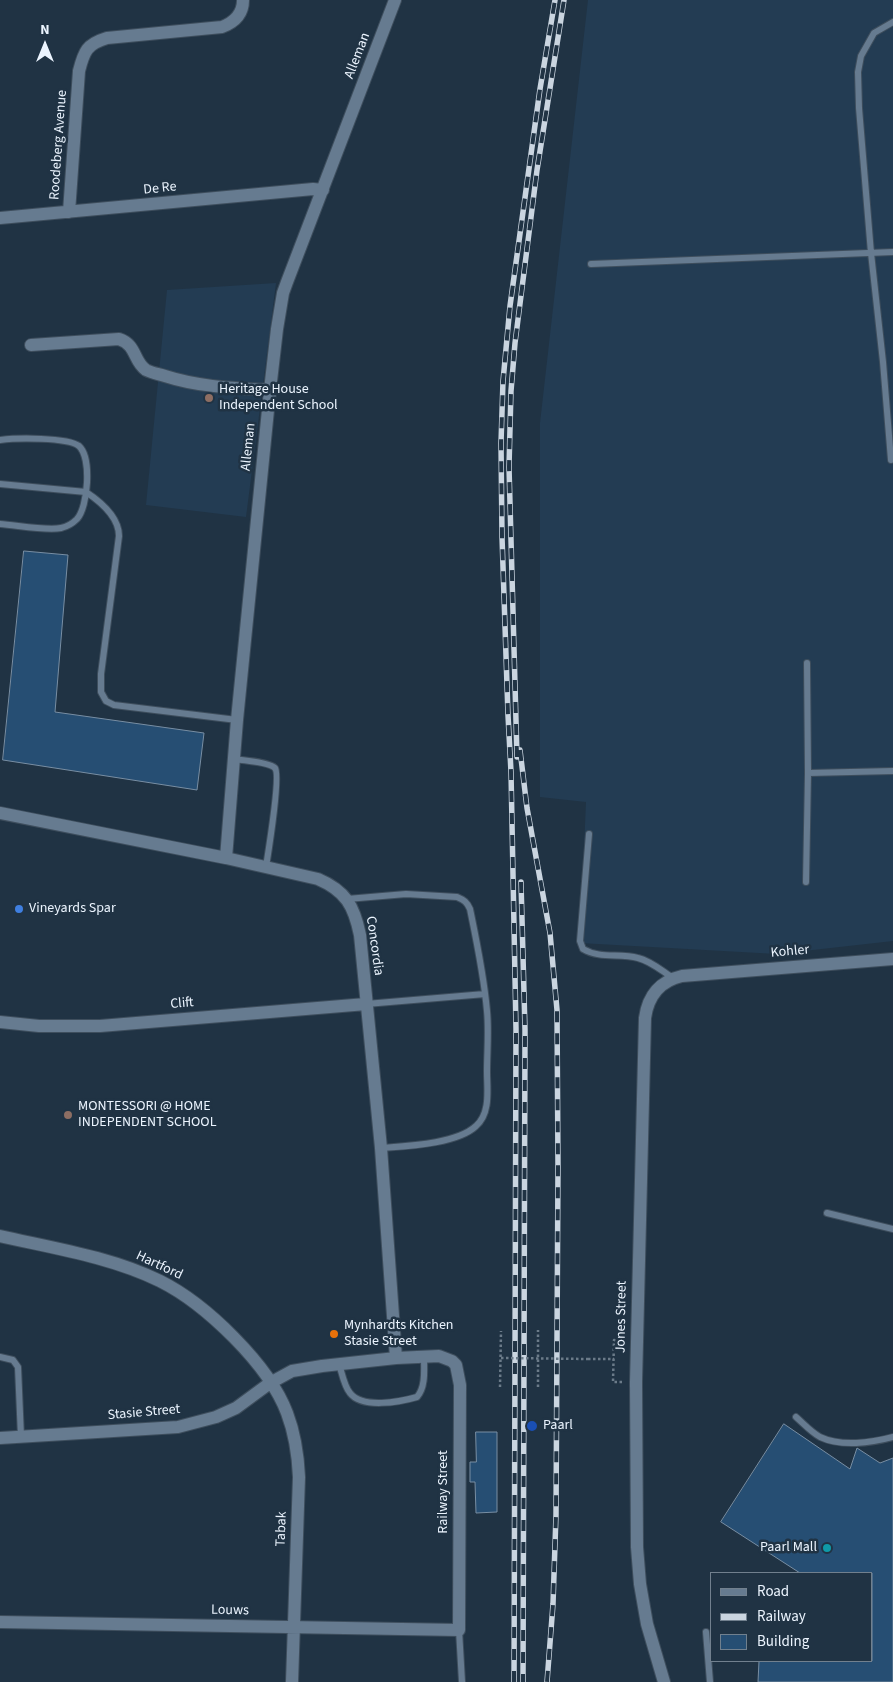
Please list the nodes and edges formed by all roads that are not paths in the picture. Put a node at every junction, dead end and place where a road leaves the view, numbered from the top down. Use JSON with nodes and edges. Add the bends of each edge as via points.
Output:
{"nodes":[{"id":1,"x":243,"y":0,"type":"edge"},
{"id":2,"x":395,"y":0,"type":"edge"},
{"id":3,"x":893,"y":22,"type":"edge"},
{"id":4,"x":322,"y":190,"type":"junction"},
{"id":5,"x":69,"y":212,"type":"junction"},
{"id":6,"x":0,"y":218,"type":"edge"},
{"id":7,"x":893,"y":252,"type":"edge"},
{"id":8,"x":871,"y":253,"type":"junction"},
{"id":9,"x":591,"y":264,"type":"dead end"},
{"id":10,"x":31,"y":345,"type":"dead end"},
{"id":11,"x":270,"y":390,"type":"junction"},
{"id":12,"x":0,"y":440,"type":"edge"},
{"id":13,"x":891,"y":460,"type":"dead end"},
{"id":14,"x":0,"y":484,"type":"edge"},
{"id":15,"x":86,"y":492,"type":"junction"},
{"id":16,"x":0,"y":524,"type":"edge"},
{"id":17,"x":807,"y":663,"type":"dead end"},
{"id":18,"x":236,"y":720,"type":"junction"},
{"id":19,"x":234,"y":759,"type":"junction"},
{"id":20,"x":893,"y":771,"type":"edge"},
{"id":21,"x":808,"y":774,"type":"junction"},
{"id":22,"x":0,"y":813,"type":"edge"},
{"id":23,"x":589,"y":834,"type":"dead end"},
{"id":24,"x":226,"y":858,"type":"junction"},
{"id":25,"x":266,"y":867,"type":"junction"},
{"id":26,"x":806,"y":882,"type":"dead end"},
{"id":27,"x":347,"y":899,"type":"junction"},
{"id":28,"x":893,"y":959,"type":"edge"},
{"id":29,"x":672,"y":978,"type":"junction"},
{"id":30,"x":485,"y":994,"type":"junction"},
{"id":31,"x":366,"y":1004,"type":"junction"},
{"id":32,"x":0,"y":1022,"type":"edge"},
{"id":33,"x":381,"y":1148,"type":"junction"},
{"id":34,"x":827,"y":1213,"type":"dead end"},
{"id":35,"x":893,"y":1229,"type":"edge"},
{"id":36,"x":0,"y":1236,"type":"edge"},
{"id":37,"x":0,"y":1356,"type":"edge"},
{"id":38,"x":424,"y":1356,"type":"junction"},
{"id":39,"x":396,"y":1358,"type":"junction"},
{"id":40,"x":339,"y":1364,"type":"junction"},
{"id":41,"x":270,"y":1383,"type":"junction"},
{"id":42,"x":796,"y":1417,"type":"dead end"},
{"id":43,"x":22,"y":1437,"type":"junction"},
{"id":44,"x":893,"y":1437,"type":"edge"},
{"id":45,"x":0,"y":1438,"type":"edge"},
{"id":46,"x":0,"y":1622,"type":"edge"},
{"id":47,"x":294,"y":1628,"type":"junction"},
{"id":48,"x":459,"y":1630,"type":"junction"},
{"id":49,"x":706,"y":1632,"type":"dead end"},
{"id":50,"x":292,"y":1682,"type":"edge"},
{"id":51,"x":462,"y":1682,"type":"edge"},
{"id":52,"x":664,"y":1682,"type":"edge"},
{"id":53,"x":710,"y":1682,"type":"edge"}],
"edges":[{"from":1,"to":5,"type":"street","name":"Roodeberg Avenue","via":[[236,20],[222,27],[107,38],[90,45],[83,54],[79,71]]},
{"from":2,"to":4,"type":"street","name":"Alleman"},
{"from":3,"to":8,"type":"lane","via":[[874,32],[861,56],[858,72]]},
{"from":4,"to":5,"type":"street","name":"De Re"},
{"from":4,"to":11,"type":"street","name":"Alleman","via":[[283,293]]},
{"from":5,"to":6,"type":"street","name":"De Re"},
{"from":7,"to":8,"type":"lane"},
{"from":8,"to":9,"type":"lane"},
{"from":8,"to":13,"type":"lane"},
{"from":10,"to":11,"type":"street","via":[[118,339],[126,342],[143,368],[151,372],[197,384]]},
{"from":11,"to":18,"type":"street","name":"Alleman"},
{"from":12,"to":15,"type":"lane","via":[[56,440],[74,444],[86,461]]},
{"from":14,"to":15,"type":"lane"},
{"from":15,"to":16,"type":"lane","via":[[78,519],[61,528]]},
{"from":15,"to":18,"type":"lane","via":[[109,513],[118,529],[101,674],[101,692],[106,701],[114,705]]},
{"from":17,"to":21,"type":"lane"},
{"from":18,"to":19,"type":"street","name":"Alleman"},
{"from":19,"to":24,"type":"street","name":"Alleman"},
{"from":19,"to":25,"type":"lane","via":[[269,765],[277,771]]},
{"from":20,"to":21,"type":"lane"},
{"from":21,"to":26,"type":"lane"},
{"from":22,"to":24,"type":"street","name":"Concordia"},
{"from":23,"to":29,"type":"lane","via":[[581,946],[596,954],[646,960]]},
{"from":24,"to":25,"type":"street","name":"Concordia"},
{"from":25,"to":27,"type":"street","name":"Concordia","via":[[318,879],[332,885]]},
{"from":27,"to":30,"type":"lane","via":[[406,894],[463,900],[470,909]]},
{"from":27,"to":31,"type":"street","name":"Concordia","via":[[356,916],[360,934]]},
{"from":28,"to":29,"type":"street","name":"Kohler"},
{"from":29,"to":52,"type":"street","name":"Jones Street","via":[[650,998],[645,1018],[636,1382],[638,1568],[648,1624]]},
{"from":30,"to":31,"type":"lane"},
{"from":30,"to":33,"type":"lane","via":[[488,1013],[487,1101],[483,1117],[471,1131],[456,1137],[426,1144]]},
{"from":31,"to":32,"type":"street","name":"Clift","via":[[100,1026]]},
{"from":31,"to":33,"type":"street","name":"Concordia"},
{"from":33,"to":39,"type":"street","name":"Concordia"},
{"from":34,"to":35,"type":"lane"},
{"from":36,"to":41,"type":"street","name":"Hartford","via":[[128,1268],[180,1292],[230,1333]]},
{"from":37,"to":43,"type":"lane","via":[[13,1360],[18,1367]]},
{"from":38,"to":39,"type":"street","name":"Railway Street"},
{"from":38,"to":40,"type":"lane","via":[[423,1381],[417,1397],[379,1403],[359,1400],[350,1394]]},
{"from":38,"to":48,"type":"street","name":"Railway Street","via":[[439,1356],[452,1361],[459,1375]]},
{"from":39,"to":40,"type":"street","name":"Stasie Street"},
{"from":40,"to":41,"type":"street","name":"Stasie Street","via":[[292,1371]]},
{"from":41,"to":43,"type":"street","name":"Stasie Street","via":[[236,1408],[178,1427]]},
{"from":41,"to":47,"type":"street","name":"Tabak","via":[[288,1414],[298,1459]]},
{"from":42,"to":44,"type":"lane","via":[[821,1438],[833,1441],[856,1443]]},
{"from":43,"to":45,"type":"street","name":"Stasie Street"},
{"from":46,"to":47,"type":"street","name":"Louws"},
{"from":47,"to":48,"type":"street","name":"Louws"},
{"from":47,"to":50,"type":"street","name":"Tabak"},
{"from":48,"to":51,"type":"lane","name":"Railway Street"},
{"from":49,"to":53,"type":"lane"}]}
